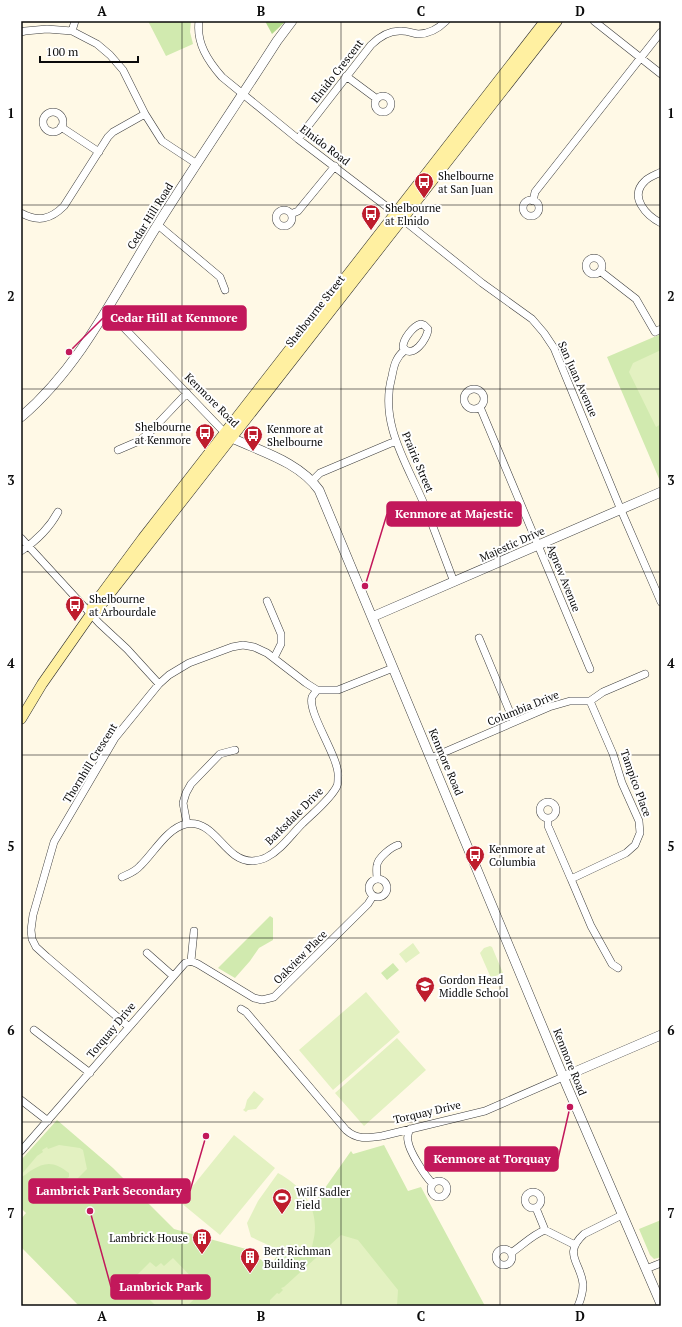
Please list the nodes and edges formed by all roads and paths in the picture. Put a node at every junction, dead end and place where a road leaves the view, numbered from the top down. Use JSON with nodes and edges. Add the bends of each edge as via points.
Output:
{"nodes":[{"id":1,"x":75,"y":21,"type":"edge"},
{"id":2,"x":198,"y":21,"type":"edge"},
{"id":3,"x":292,"y":21,"type":"edge"},
{"id":4,"x":446,"y":21,"type":"edge"},
{"id":5,"x":545,"y":21,"type":"edge"},
{"id":6,"x":557,"y":21,"type":"edge"},
{"id":7,"x":594,"y":21,"type":"edge"},
{"id":8,"x":72,"y":31,"type":"junction"},
{"id":9,"x":21,"y":32,"type":"edge"},
{"id":10,"x":661,"y":32,"type":"edge"},
{"id":11,"x":640,"y":58,"type":"junction"},
{"id":12,"x":661,"y":74,"type":"edge"},
{"id":13,"x":346,"y":76,"type":"junction"},
{"id":14,"x":243,"y":94,"type":"junction"},
{"id":15,"x":377,"y":99,"type":"dead end"},
{"id":16,"x":145,"y":114,"type":"junction"},
{"id":17,"x":61,"y":127,"type":"dead end"},
{"id":18,"x":298,"y":139,"type":"junction"},
{"id":19,"x":99,"y":152,"type":"junction"},
{"id":20,"x":197,"y":164,"type":"junction"},
{"id":21,"x":334,"y":166,"type":"junction"},
{"id":22,"x":661,"y":172,"type":"edge"},
{"id":23,"x":533,"y":201,"type":"dead end"},
{"id":24,"x":21,"y":213,"type":"edge"},
{"id":25,"x":291,"y":214,"type":"dead end"},
{"id":26,"x":398,"y":216,"type":"junction"},
{"id":27,"x":661,"y":223,"type":"edge"},
{"id":28,"x":158,"y":224,"type":"junction"},
{"id":29,"x":600,"y":271,"type":"dead end"},
{"id":30,"x":225,"y":290,"type":"dead end"},
{"id":31,"x":107,"y":310,"type":"junction"},
{"id":32,"x":658,"y":330,"type":"edge"},
{"id":33,"x":405,"y":350,"type":"dead end"},
{"id":34,"x":187,"y":393,"type":"junction"},
{"id":35,"x":480,"y":406,"type":"dead end"},
{"id":36,"x":21,"y":418,"type":"edge"},
{"id":37,"x":228,"y":435,"type":"junction"},
{"id":38,"x":396,"y":442,"type":"junction"},
{"id":39,"x":118,"y":450,"type":"dead end"},
{"id":40,"x":312,"y":481,"type":"junction"},
{"id":41,"x":661,"y":492,"type":"edge"},
{"id":42,"x":621,"y":510,"type":"junction"},
{"id":43,"x":58,"y":512,"type":"dead end"},
{"id":44,"x":21,"y":538,"type":"edge"},
{"id":45,"x":539,"y":545,"type":"junction"},
{"id":46,"x":28,"y":546,"type":"junction"},
{"id":47,"x":21,"y":551,"type":"edge"},
{"id":48,"x":454,"y":582,"type":"junction"},
{"id":49,"x":267,"y":601,"type":"dead end"},
{"id":50,"x":661,"y":602,"type":"edge"},
{"id":51,"x":91,"y":614,"type":"junction"},
{"id":52,"x":372,"y":617,"type":"junction"},
{"id":53,"x":479,"y":638,"type":"dead end"},
{"id":54,"x":274,"y":658,"type":"junction"},
{"id":55,"x":393,"y":668,"type":"junction"},
{"id":56,"x":590,"y":669,"type":"dead end"},
{"id":57,"x":645,"y":674,"type":"dead end"},
{"id":58,"x":159,"y":684,"type":"junction"},
{"id":59,"x":317,"y":690,"type":"junction"},
{"id":60,"x":590,"y":700,"type":"junction"},
{"id":61,"x":21,"y":719,"type":"edge"},
{"id":62,"x":514,"y":722,"type":"junction"},
{"id":63,"x":235,"y":750,"type":"dead end"},
{"id":64,"x":431,"y":758,"type":"junction"},
{"id":65,"x":548,"y":818,"type":"dead end"},
{"id":66,"x":187,"y":824,"type":"junction"},
{"id":67,"x":398,"y":844,"type":"dead end"},
{"id":68,"x":122,"y":877,"type":"dead end"},
{"id":69,"x":377,"y":879,"type":"junction"},
{"id":70,"x":571,"y":879,"type":"junction"},
{"id":71,"x":373,"y":896,"type":"junction"},
{"id":72,"x":194,"y":931,"type":"dead end"},
{"id":73,"x":147,"y":952,"type":"dead end"},
{"id":74,"x":190,"y":961,"type":"junction"},
{"id":75,"x":618,"y":968,"type":"dead end"},
{"id":76,"x":173,"y":976,"type":"junction"},
{"id":77,"x":241,"y":1009,"type":"dead end"},
{"id":78,"x":129,"y":1027,"type":"junction"},
{"id":79,"x":34,"y":1030,"type":"dead end"},
{"id":80,"x":660,"y":1038,"type":"edge"},
{"id":81,"x":90,"y":1073,"type":"junction"},
{"id":82,"x":563,"y":1077,"type":"junction"},
{"id":83,"x":21,"y":1100,"type":"edge"},
{"id":84,"x":48,"y":1121,"type":"junction"},
{"id":85,"x":410,"y":1129,"type":"junction"},
{"id":86,"x":21,"y":1151,"type":"edge"},
{"id":87,"x":432,"y":1184,"type":"dead end"},
{"id":88,"x":536,"y":1208,"type":"dead end"},
{"id":89,"x":622,"y":1215,"type":"junction"},
{"id":90,"x":545,"y":1230,"type":"junction"},
{"id":91,"x":575,"y":1245,"type":"junction"},
{"id":92,"x":511,"y":1253,"type":"dead end"},
{"id":93,"x":661,"y":1263,"type":"edge"},
{"id":94,"x":646,"y":1269,"type":"junction"},
{"id":95,"x":661,"y":1304,"type":"edge"},
{"id":96,"x":578,"y":1306,"type":"edge"}],
"edges":[{"from":1,"to":8,"type":"street"},
{"from":2,"to":14,"type":"street","name":"Elnido Road","via":[[200,42],[212,66]]},
{"from":3,"to":14,"type":"street","name":"Cedar Hill Road"},
{"from":4,"to":13,"type":"street","name":"Elnido Crescent","via":[[426,33],[401,31],[382,36],[371,45]]},
{"from":5,"to":26,"type":"main road","name":"Shelbourne Street"},
{"from":6,"to":26,"type":"main road","name":"Shelbourne Street"},
{"from":7,"to":11,"type":"street"},
{"from":8,"to":9,"type":"street","via":[[47,29]]},
{"from":8,"to":16,"type":"street","via":[[97,44],[110,55],[123,70]]},
{"from":10,"to":11,"type":"street"},
{"from":11,"to":12,"type":"street"},
{"from":11,"to":23,"type":"street","via":[[535,192]]},
{"from":13,"to":15,"type":"street"},
{"from":13,"to":18,"type":"street","name":"Elnido Crescent"},
{"from":14,"to":18,"type":"street","name":"Elnido Road"},
{"from":14,"to":20,"type":"street","name":"Cedar Hill Road"},
{"from":16,"to":19,"type":"street","via":[[113,132]]},
{"from":16,"to":20,"type":"street","via":[[162,141]]},
{"from":17,"to":19,"type":"street"},
{"from":18,"to":21,"type":"street","name":"Elnido Road"},
{"from":19,"to":24,"type":"street","via":[[58,212],[39,219]]},
{"from":20,"to":28,"type":"street","name":"Cedar Hill Road"},
{"from":21,"to":25,"type":"street","via":[[298,210]]},
{"from":21,"to":26,"type":"street","name":"Elnido Road"},
{"from":22,"to":27,"type":"street","via":[[643,182],[638,195],[642,209]]},
{"from":26,"to":37,"type":"main road","name":"Shelbourne Street"},
{"from":26,"to":42,"type":"street","name":"San Juan Avenue","via":[[532,319],[544,333],[554,348]]},
{"from":28,"to":30,"type":"street","via":[[220,277]]},
{"from":28,"to":31,"type":"street","name":"Cedar Hill Road"},
{"from":29,"to":32,"type":"street","via":[[636,299]]},
{"from":31,"to":34,"type":"street","name":"Kenmore Road"},
{"from":31,"to":36,"type":"street","name":"Cedar Hill Road","via":[[77,357],[55,385]]},
{"from":33,"to":38,"type":"street","name":"Prairie Street","via":[[396,360],[389,385],[388,415]]},
{"from":34,"to":37,"type":"street","name":"Kenmore Road"},
{"from":34,"to":39,"type":"street","via":[[139,441]]},
{"from":35,"to":45,"type":"street","name":"Agnew Avenue"},
{"from":37,"to":40,"type":"street","name":"Kenmore Road","via":[[286,462]]},
{"from":37,"to":51,"type":"main road","name":"Shelbourne Street","via":[[96,612]]},
{"from":38,"to":40,"type":"street","via":[[320,473]]},
{"from":38,"to":48,"type":"street","name":"Prairie Street","via":[[427,511]]},
{"from":40,"to":52,"type":"street","name":"Kenmore Road","via":[[323,500]]},
{"from":41,"to":42,"type":"street","name":"Majestic Drive"},
{"from":42,"to":45,"type":"street","name":"Majestic Drive"},
{"from":42,"to":50,"type":"street","name":"San Juan Avenue"},
{"from":43,"to":46,"type":"street","via":[[52,523]]},
{"from":44,"to":46,"type":"street"},
{"from":45,"to":48,"type":"street","name":"Majestic Drive"},
{"from":45,"to":56,"type":"street","name":"Agnew Avenue"},
{"from":46,"to":47,"type":"street"},
{"from":46,"to":51,"type":"street"},
{"from":48,"to":52,"type":"street","name":"Majestic Drive"},
{"from":49,"to":54,"type":"street","via":[[281,634],[281,644]]},
{"from":51,"to":58,"type":"street"},
{"from":51,"to":61,"type":"main road","name":"Shelbourne Street"},
{"from":52,"to":55,"type":"street","name":"Kenmore Road"},
{"from":53,"to":62,"type":"street"},
{"from":54,"to":58,"type":"street","name":"Thornhill Crescent","via":[[254,647],[232,647],[189,663]]},
{"from":54,"to":59,"type":"street","name":"Thornhill Crescent"},
{"from":55,"to":59,"type":"street","via":[[338,690]]},
{"from":55,"to":64,"type":"street","name":"Kenmore Road"},
{"from":57,"to":60,"type":"street","name":"Columbia Drive"},
{"from":58,"to":78,"type":"street","name":"Thornhill Crescent","via":[[115,738],[54,842],[31,930],[36,947]]},
{"from":59,"to":66,"type":"street","name":"Barksdale Drive","via":[[312,698],[315,714],[339,774],[337,786],[329,798],[266,858],[252,861],[238,857],[204,827]]},
{"from":60,"to":62,"type":"street","name":"Columbia Drive","via":[[570,701],[549,707]]},
{"from":60,"to":70,"type":"street","name":"Tampico Place","via":[[639,821],[640,833],[635,845],[626,853]]},
{"from":62,"to":64,"type":"street","name":"Columbia Drive"},
{"from":63,"to":66,"type":"street","via":[[220,754],[191,784],[183,803]]},
{"from":64,"to":82,"type":"street","name":"Kenmore Road"},
{"from":65,"to":70,"type":"street","via":[[548,826]]},
{"from":66,"to":68,"type":"street","via":[[171,832],[140,867]]},
{"from":67,"to":69,"type":"street","via":[[378,862]]},
{"from":69,"to":71,"type":"street","via":[[369,886]]},
{"from":69,"to":71,"type":"street","name":"Oakview Place","via":[[385,882],[387,890],[382,897]]},
{"from":70,"to":75,"type":"street","via":[[591,926],[612,964]]},
{"from":71,"to":74,"type":"street","name":"Oakview Place","via":[[368,904],[274,997],[262,1000],[254,998]]},
{"from":72,"to":74,"type":"street"},
{"from":73,"to":76,"type":"street"},
{"from":74,"to":76,"type":"street","name":"Torquay Drive"},
{"from":76,"to":78,"type":"street","name":"Torquay Drive"},
{"from":77,"to":85,"type":"street","name":"Torquay Drive","via":[[351,1134],[356,1137],[372,1138]]},
{"from":78,"to":81,"type":"street","name":"Torquay Drive"},
{"from":79,"to":81,"type":"street"},
{"from":80,"to":82,"type":"street","name":"Torquay Drive"},
{"from":81,"to":84,"type":"street","name":"Torquay Drive"},
{"from":82,"to":85,"type":"street","name":"Torquay Drive","via":[[485,1111]]},
{"from":82,"to":89,"type":"street","name":"Kenmore Road"},
{"from":83,"to":84,"type":"street"},
{"from":84,"to":86,"type":"street","name":"Torquay Drive"},
{"from":85,"to":87,"type":"street","via":[[408,1143]]},
{"from":88,"to":90,"type":"street"},
{"from":89,"to":91,"type":"street","via":[[584,1234]]},
{"from":89,"to":94,"type":"street","name":"Kenmore Road"},
{"from":90,"to":91,"type":"street"},
{"from":90,"to":92,"type":"street","via":[[538,1232]]},
{"from":91,"to":96,"type":"street","via":[[573,1255],[583,1283]]},
{"from":93,"to":94,"type":"street"},
{"from":94,"to":95,"type":"street","name":"Kenmore Road"}]}
